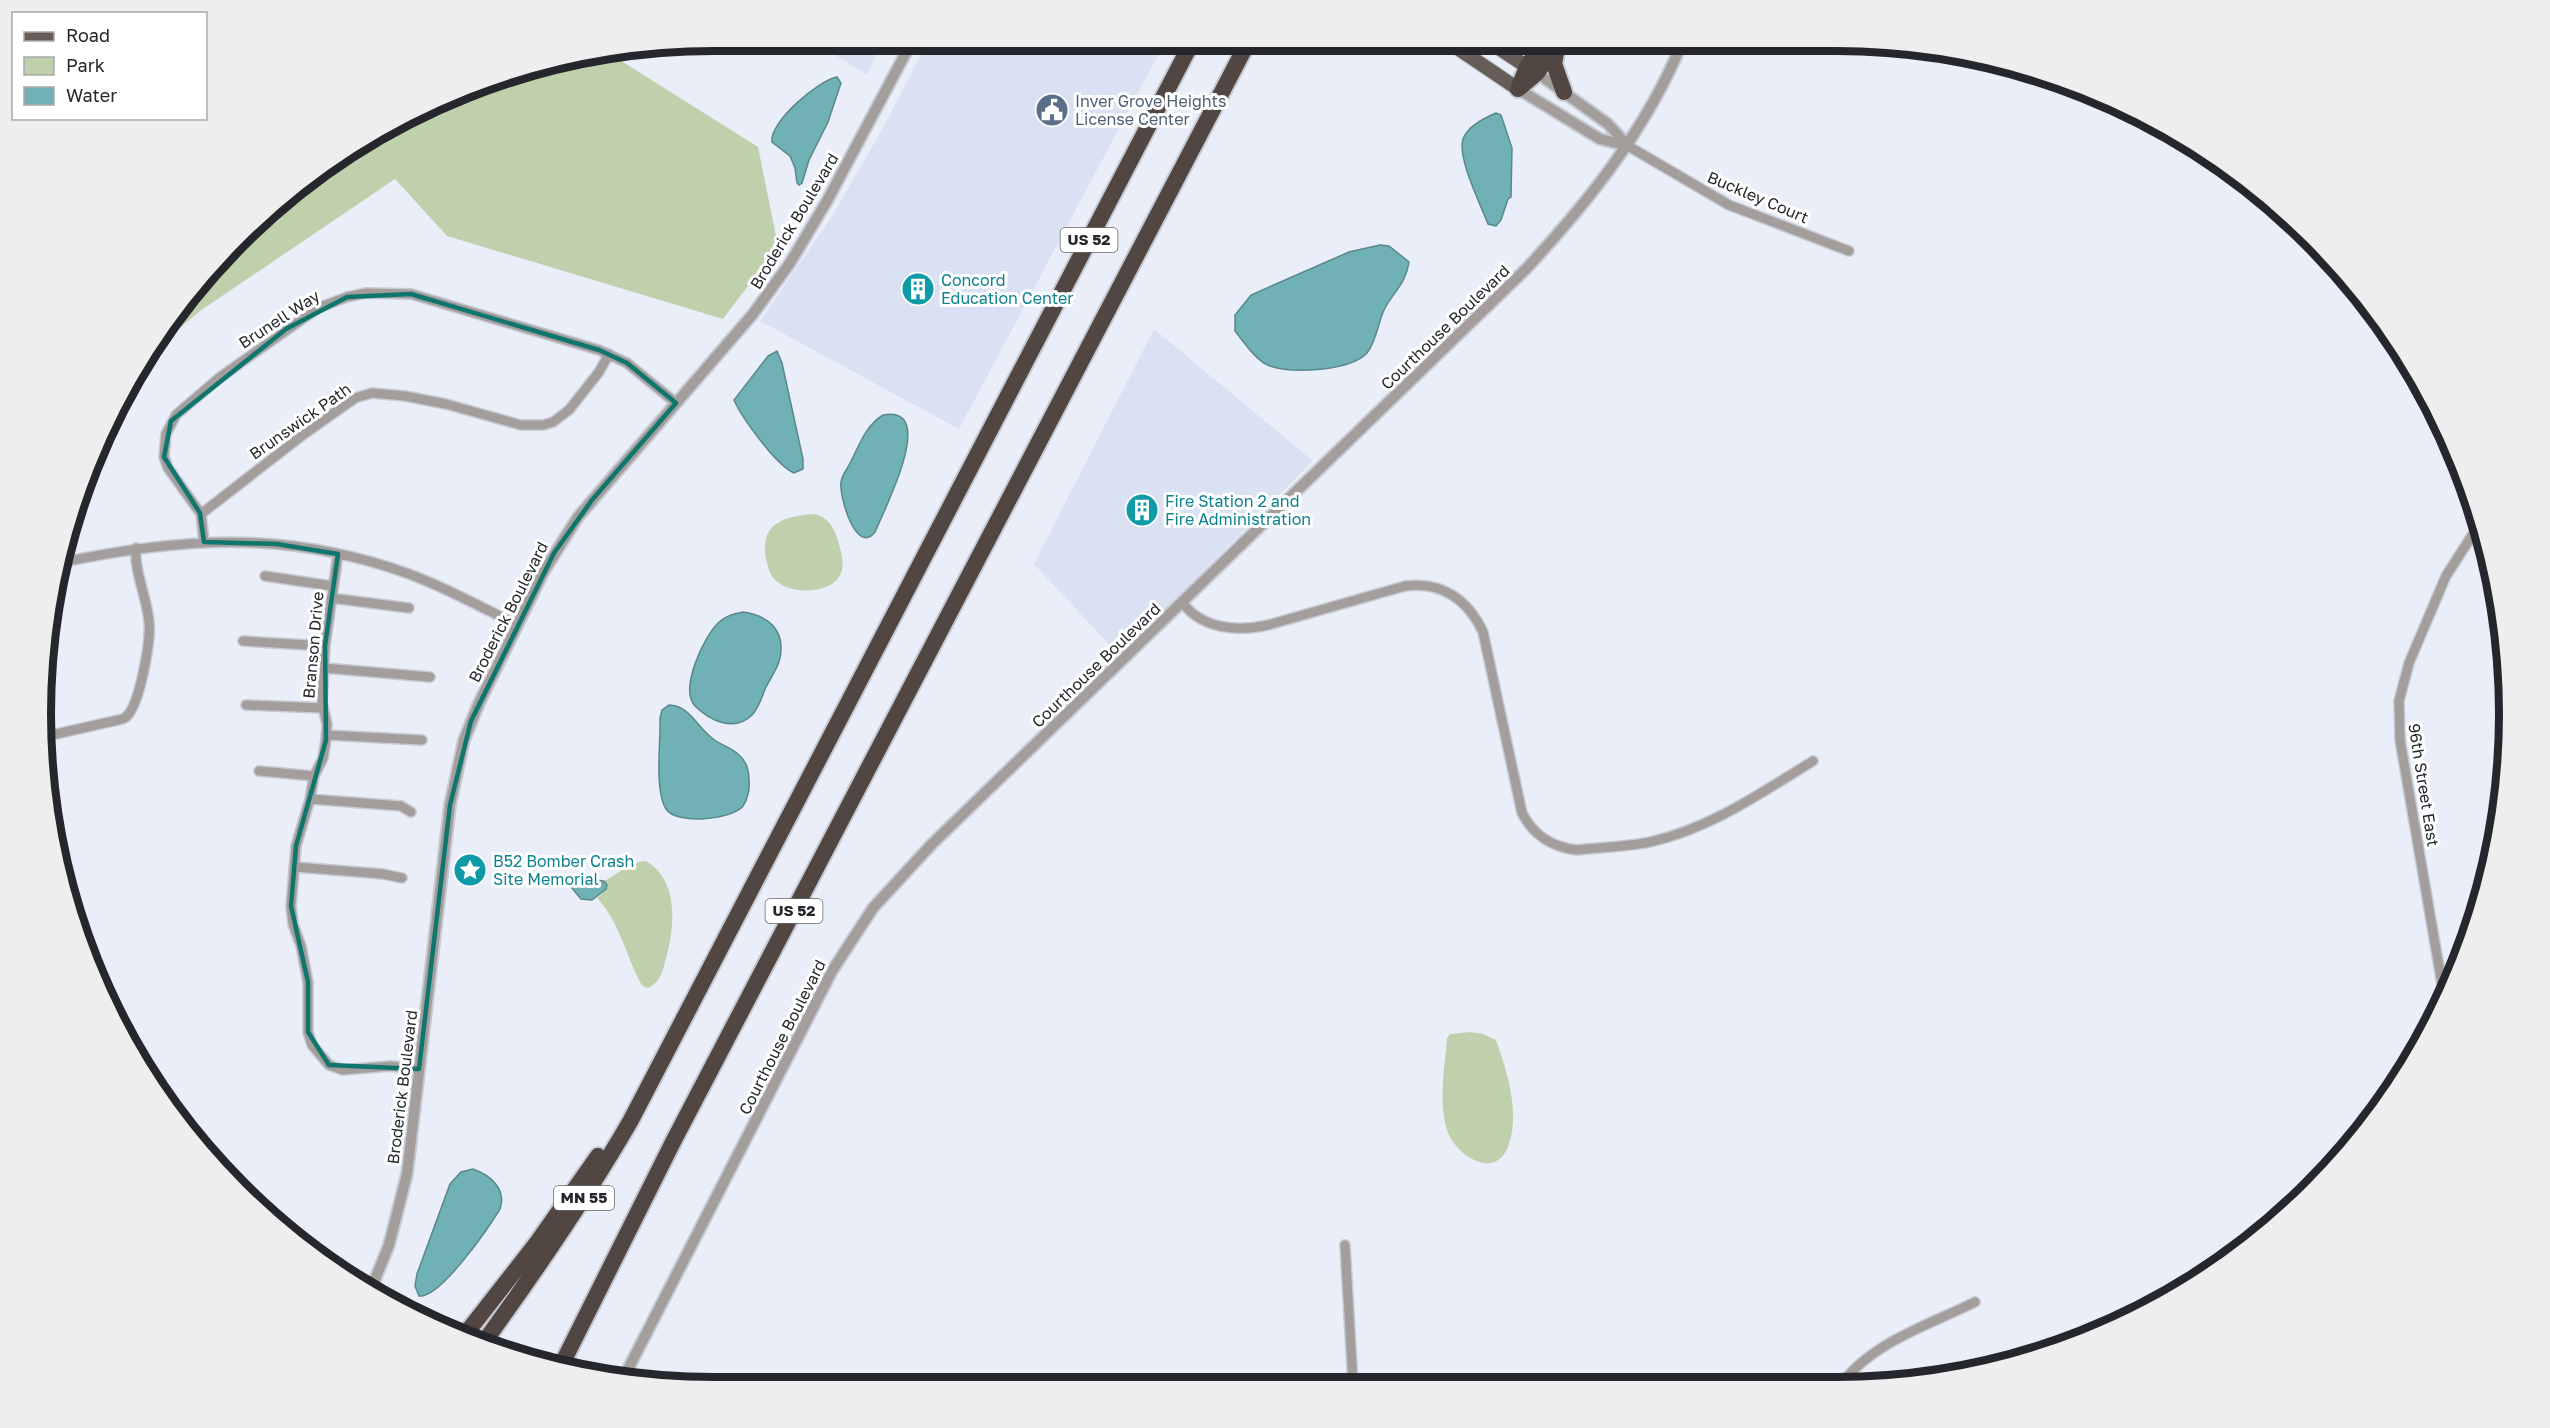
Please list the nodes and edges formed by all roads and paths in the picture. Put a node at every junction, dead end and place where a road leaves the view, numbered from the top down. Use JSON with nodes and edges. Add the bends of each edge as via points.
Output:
{"nodes":[{"id":1,"x":907,"y":51,"type":"edge"},
{"id":2,"x":1187,"y":51,"type":"edge"},
{"id":3,"x":1243,"y":51,"type":"edge"},
{"id":4,"x":1461,"y":51,"type":"edge"},
{"id":5,"x":1503,"y":51,"type":"edge"},
{"id":6,"x":1539,"y":51,"type":"edge"},
{"id":7,"x":1550,"y":51,"type":"edge"},
{"id":8,"x":1556,"y":51,"type":"edge"},
{"id":9,"x":1678,"y":51,"type":"edge"},
{"id":10,"x":1532,"y":70,"type":"junction"},
{"id":11,"x":1518,"y":89,"type":"junction"},
{"id":12,"x":1564,"y":92,"type":"junction"},
{"id":13,"x":1628,"y":146,"type":"junction"},
{"id":14,"x":1849,"y":251,"type":"dead end"},
{"id":15,"x":609,"y":354,"type":"junction"},
{"id":16,"x":676,"y":403,"type":"junction"},
{"id":17,"x":201,"y":514,"type":"junction"},
{"id":18,"x":2473,"y":533,"type":"edge"},
{"id":19,"x":204,"y":542,"type":"junction"},
{"id":20,"x":136,"y":548,"type":"junction"},
{"id":21,"x":338,"y":554,"type":"junction"},
{"id":22,"x":70,"y":561,"type":"edge"},
{"id":23,"x":265,"y":576,"type":"dead end"},
{"id":24,"x":332,"y":586,"type":"junction"},
{"id":25,"x":331,"y":598,"type":"junction"},
{"id":26,"x":1182,"y":602,"type":"junction"},
{"id":27,"x":409,"y":608,"type":"dead end"},
{"id":28,"x":517,"y":625,"type":"junction"},
{"id":29,"x":243,"y":640,"type":"dead end"},
{"id":30,"x":325,"y":646,"type":"junction"},
{"id":31,"x":324,"y":668,"type":"junction"},
{"id":32,"x":430,"y":677,"type":"dead end"},
{"id":33,"x":246,"y":705,"type":"dead end"},
{"id":34,"x":323,"y":708,"type":"junction"},
{"id":35,"x":51,"y":735,"type":"edge"},
{"id":36,"x":326,"y":735,"type":"junction"},
{"id":37,"x":422,"y":740,"type":"dead end"},
{"id":38,"x":1814,"y":761,"type":"dead end"},
{"id":39,"x":259,"y":771,"type":"dead end"},
{"id":40,"x":314,"y":776,"type":"junction"},
{"id":41,"x":310,"y":799,"type":"junction"},
{"id":42,"x":411,"y":812,"type":"dead end"},
{"id":43,"x":295,"y":867,"type":"junction"},
{"id":44,"x":402,"y":878,"type":"dead end"},
{"id":45,"x":2442,"y":983,"type":"edge"},
{"id":46,"x":671,"y":1042,"type":"junction"},
{"id":47,"x":419,"y":1069,"type":"junction"},
{"id":48,"x":632,"y":1223,"type":"junction"},
{"id":49,"x":1345,"y":1245,"type":"dead end"},
{"id":50,"x":374,"y":1283,"type":"edge"},
{"id":51,"x":1975,"y":1302,"type":"dead end"},
{"id":52,"x":469,"y":1330,"type":"edge"},
{"id":53,"x":488,"y":1337,"type":"edge"},
{"id":54,"x":554,"y":1357,"type":"edge"},
{"id":55,"x":564,"y":1359,"type":"edge"},
{"id":56,"x":627,"y":1371,"type":"edge"},
{"id":57,"x":1353,"y":1377,"type":"edge"},
{"id":58,"x":1847,"y":1377,"type":"edge"}],
"edges":[{"from":1,"to":16,"type":"street","name":"Broderick Boulevard","via":[[790,263],[753,314]]},
{"from":2,"to":46,"type":"highway","number":"US 52"},
{"from":3,"to":48,"type":"highway","number":"US 52"},
{"from":4,"to":11,"type":"main road"},
{"from":5,"to":10,"type":"main road"},
{"from":6,"to":10,"type":"highway"},
{"from":7,"to":10,"type":"highway"},
{"from":8,"to":12,"type":"highway","via":[[1554,64]]},
{"from":9,"to":13,"type":"street","name":"Courthouse Boulevard"},
{"from":10,"to":11,"type":"highway"},
{"from":10,"to":12,"type":"street"},
{"from":11,"to":13,"type":"street","via":[[1600,139]]},
{"from":12,"to":13,"type":"street","via":[[1608,124]]},
{"from":13,"to":14,"type":"street","name":"Buckley Court","via":[[1729,205]]},
{"from":13,"to":26,"type":"street","name":"Courthouse Boulevard","via":[[1526,269]]},
{"from":15,"to":16,"type":"street","name":"Brunell Way","via":[[627,363]]},
{"from":15,"to":17,"type":"street","name":"Brunswick Path","via":[[569,410],[543,426],[521,425],[405,396],[372,393],[355,398]]},
{"from":15,"to":17,"type":"street","name":"Brunell Way","via":[[411,294],[366,293],[328,303],[219,378],[171,421],[165,434],[164,457]]},
{"from":16,"to":28,"type":"street","name":"Broderick Boulevard","via":[[578,517]]},
{"from":17,"to":19,"type":"street","name":"Brunell Way"},
{"from":18,"to":45,"type":"street","name":"96th Street East","via":[[2436,596],[2409,663],[2399,701],[2400,740]]},
{"from":19,"to":20,"type":"street"},
{"from":19,"to":21,"type":"street","via":[[277,544]]},
{"from":20,"to":22,"type":"street"},
{"from":20,"to":35,"type":"street","via":[[149,639],[133,706],[127,717]]},
{"from":21,"to":24,"type":"street","name":"Branson Drive"},
{"from":21,"to":28,"type":"street","via":[[408,574],[471,600]]},
{"from":23,"to":24,"type":"street"},
{"from":24,"to":25,"type":"street","name":"Branson Drive"},
{"from":25,"to":27,"type":"street"},
{"from":25,"to":30,"type":"street","name":"Branson Drive"},
{"from":26,"to":38,"type":"street","via":[[1187,610],[1209,622],[1245,629],[1405,586],[1428,585],[1457,597],[1473,612],[1483,632],[1521,808],[1531,827],[1557,846],[1577,850],[1641,843],[1688,831],[1730,812]]},
{"from":26,"to":56,"type":"street","name":"Courthouse Boulevard","via":[[931,845],[873,908],[832,971]]},
{"from":28,"to":47,"type":"street","name":"Broderick Boulevard","via":[[475,712],[459,759],[450,805]]},
{"from":29,"to":30,"type":"street"},
{"from":30,"to":31,"type":"street","name":"Branson Drive"},
{"from":31,"to":32,"type":"street"},
{"from":31,"to":34,"type":"street","name":"Branson Drive"},
{"from":33,"to":34,"type":"street"},
{"from":34,"to":36,"type":"street","name":"Branson Drive"},
{"from":36,"to":37,"type":"street"},
{"from":36,"to":40,"type":"street","name":"Branson Drive","via":[[323,758]]},
{"from":39,"to":40,"type":"street"},
{"from":40,"to":41,"type":"street","name":"Branson Drive"},
{"from":41,"to":42,"type":"street","via":[[400,806]]},
{"from":41,"to":43,"type":"street","name":"Branson Drive"},
{"from":43,"to":44,"type":"street"},
{"from":43,"to":47,"type":"street","name":"Branson Drive","via":[[291,906],[308,982],[308,1032],[312,1045],[329,1065],[343,1070],[390,1066]]},
{"from":46,"to":52,"type":"highway","number":"US 52","via":[[556,1217]]},
{"from":46,"to":53,"type":"highway","number":"MN 55","via":[[607,1162]]},
{"from":47,"to":50,"type":"street","name":"Broderick Boulevard","via":[[401,1200]]},
{"from":48,"to":54,"type":"highway","number":"US 52"},
{"from":48,"to":55,"type":"highway","number":"MN 55"},
{"from":49,"to":57,"type":"street"},
{"from":51,"to":58,"type":"street","via":[[1875,1351]]}]}
